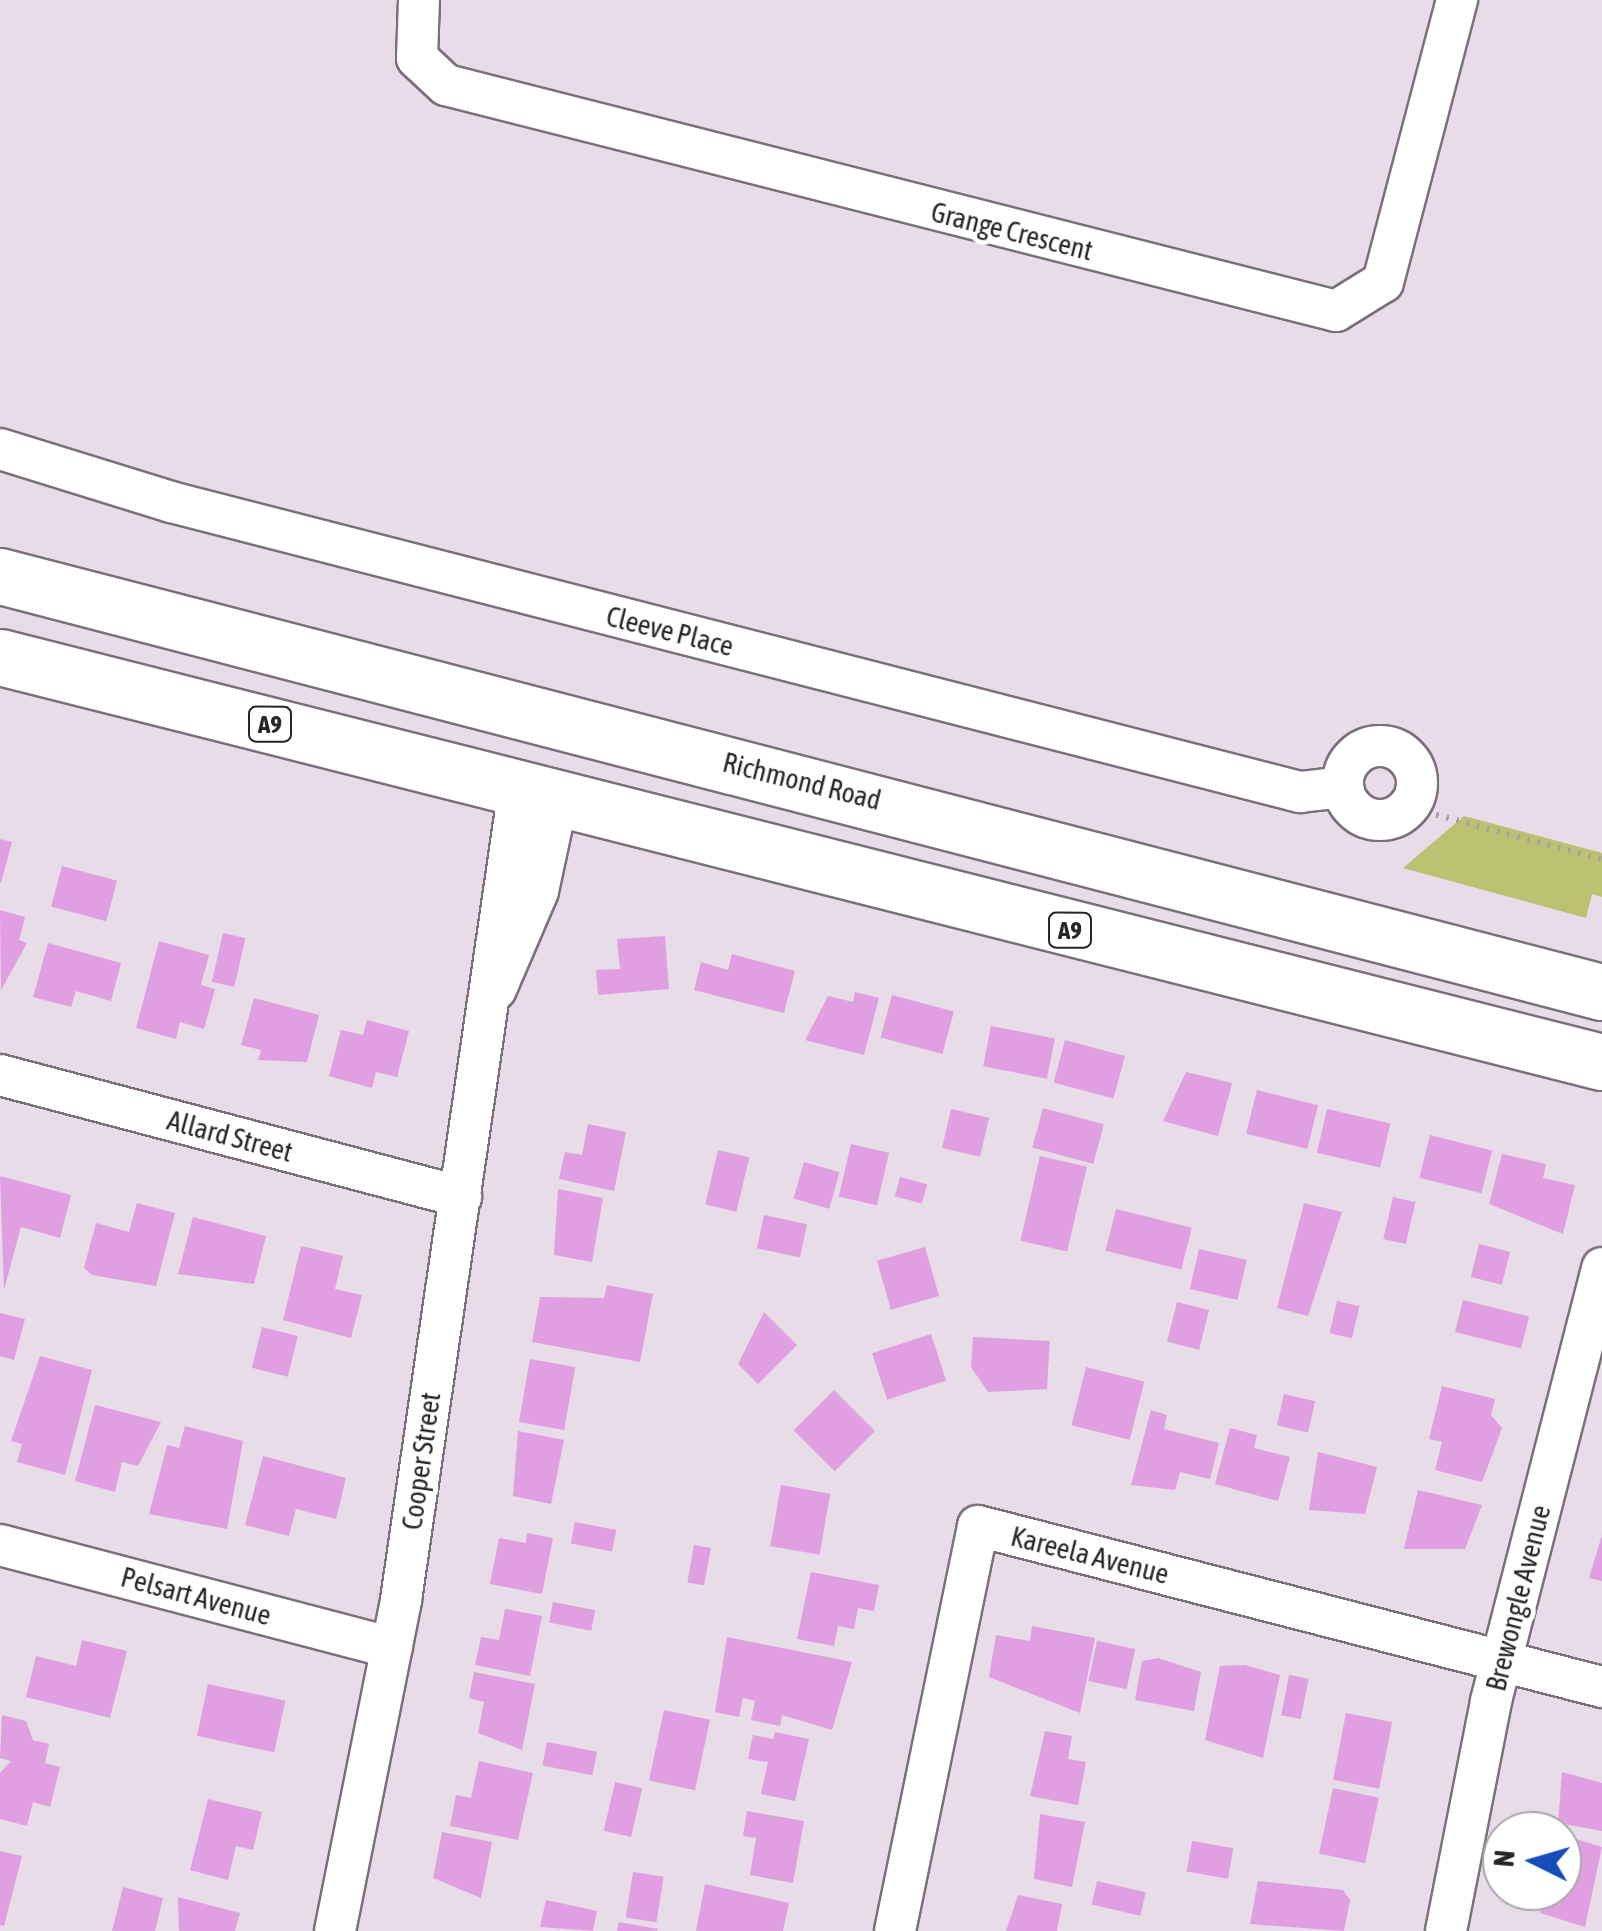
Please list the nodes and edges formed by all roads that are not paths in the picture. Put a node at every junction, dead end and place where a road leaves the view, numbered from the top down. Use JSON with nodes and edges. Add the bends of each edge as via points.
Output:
{"nodes":[{"id":1,"x":420,"y":0,"type":"edge"},
{"id":2,"x":1456,"y":0,"type":"edge"},
{"id":3,"x":0,"y":449,"type":"edge"},
{"id":4,"x":0,"y":576,"type":"edge"},
{"id":5,"x":0,"y":657,"type":"edge"},
{"id":6,"x":400,"y":678,"type":"junction"},
{"id":7,"x":767,"y":772,"type":"junction"},
{"id":8,"x":1343,"y":787,"type":"dead end"},
{"id":9,"x":540,"y":791,"type":"junction"},
{"id":10,"x":1602,"y":992,"type":"edge"},
{"id":11,"x":1602,"y":1062,"type":"edge"},
{"id":12,"x":0,"y":1075,"type":"edge"},
{"id":13,"x":460,"y":1197,"type":"junction"},
{"id":14,"x":1602,"y":1268,"type":"edge"},
{"id":15,"x":0,"y":1545,"type":"edge"},
{"id":16,"x":392,"y":1648,"type":"junction"},
{"id":17,"x":1501,"y":1661,"type":"junction"},
{"id":18,"x":1602,"y":1687,"type":"edge"},
{"id":19,"x":335,"y":1931,"type":"edge"},
{"id":20,"x":895,"y":1931,"type":"edge"},
{"id":21,"x":1446,"y":1931,"type":"edge"}],
"edges":[{"from":1,"to":2,"type":"street","name":"Grange Crescent","via":[[417,58],[446,85],[1336,311],[1383,282]]},
{"from":3,"to":8,"type":"street","name":"Cleeve Place","via":[[171,502],[1300,792]]},
{"from":4,"to":6,"type":"highway","name":"Richmond Road"},
{"from":5,"to":9,"type":"highway","number":"A9"},
{"from":6,"to":7,"type":"highway","name":"Richmond Road"},
{"from":6,"to":9,"type":"highway","via":[[513,742]]},
{"from":7,"to":9,"type":"highway","via":[[584,769]]},
{"from":7,"to":10,"type":"highway","name":"Richmond Road"},
{"from":9,"to":11,"type":"highway","number":"A9"},
{"from":9,"to":13,"type":"street","name":"Cooper Street","via":[[515,816],[496,989]]},
{"from":12,"to":13,"type":"street","name":"Allard Street"},
{"from":13,"to":16,"type":"street","name":"Cooper Street"},
{"from":14,"to":17,"type":"street","name":"Brewongle Avenue"},
{"from":15,"to":16,"type":"street","name":"Pelsart Avenue"},
{"from":16,"to":19,"type":"street","name":"Cooper Street"},
{"from":17,"to":18,"type":"street","name":"Kareela Avenue"},
{"from":17,"to":20,"type":"street","name":"Kareela Avenue","via":[[978,1526]]},
{"from":17,"to":21,"type":"street","name":"Brewongle Avenue"}]}
